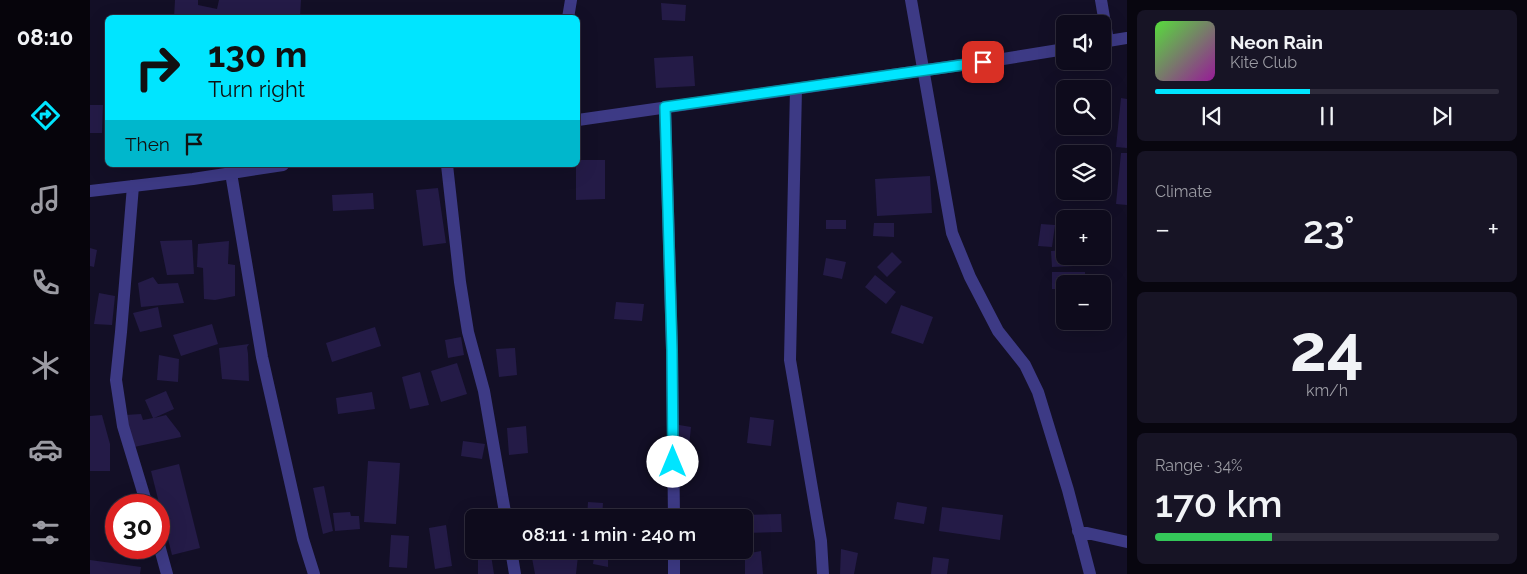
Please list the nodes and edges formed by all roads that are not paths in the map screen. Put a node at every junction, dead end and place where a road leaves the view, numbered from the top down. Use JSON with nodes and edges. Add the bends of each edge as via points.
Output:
{"nodes":[{"id":1,"x":571,"y":0,"type":"edge"},
{"id":2,"x":911,"y":0,"type":"edge"},
{"id":3,"x":1101,"y":0,"type":"edge"},
{"id":4,"x":568,"y":15,"type":"edge"},
{"id":5,"x":1102,"y":15,"type":"edge"},
{"id":6,"x":1127,"y":38,"type":"edge"},
{"id":7,"x":1111,"y":41,"type":"edge"},
{"id":8,"x":1056,"y":50,"type":"edge"},
{"id":9,"x":924,"y":71,"type":"junction"},
{"id":10,"x":796,"y":88,"type":"junction"},
{"id":11,"x":665,"y":107,"type":"junction"},
{"id":12,"x":580,"y":120,"type":"edge"},
{"id":13,"x":270,"y":167,"type":"edge"},
{"id":14,"x":447,"y":167,"type":"edge"},
{"id":15,"x":231,"y":173,"type":"junction"},
{"id":16,"x":134,"y":186,"type":"junction"},
{"id":17,"x":90,"y":191,"type":"edge"},
{"id":18,"x":144,"y":494,"type":"edge"},
{"id":19,"x":504,"y":509,"type":"edge"},
{"id":20,"x":674,"y":509,"type":"edge"},
{"id":21,"x":1078,"y":531,"type":"junction"},
{"id":22,"x":1127,"y":542,"type":"edge"},
{"id":23,"x":163,"y":559,"type":"edge"},
{"id":24,"x":512,"y":559,"type":"edge"},
{"id":25,"x":674,"y":559,"type":"edge"},
{"id":26,"x":167,"y":574,"type":"edge"},
{"id":27,"x":314,"y":574,"type":"edge"},
{"id":28,"x":515,"y":574,"type":"edge"},
{"id":29,"x":674,"y":574,"type":"edge"},
{"id":30,"x":823,"y":574,"type":"edge"},
{"id":31,"x":1090,"y":574,"type":"edge"}],
"edges":[{"from":1,"to":4,"type":"street"},
{"from":2,"to":9,"type":"street"},
{"from":3,"to":5,"type":"street"},
{"from":6,"to":7,"type":"street"},
{"from":8,"to":9,"type":"street"},
{"from":9,"to":10,"type":"street"},
{"from":9,"to":21,"type":"street","via":[[952,233],[998,331],[1025,365],[1038,392]]},
{"from":10,"to":11,"type":"street"},
{"from":10,"to":30,"type":"street","via":[[790,360],[821,541]]},
{"from":11,"to":12,"type":"street"},
{"from":11,"to":20,"type":"street"},
{"from":13,"to":15,"type":"street"},
{"from":14,"to":19,"type":"street","via":[[468,332],[484,391]]},
{"from":15,"to":16,"type":"street"},
{"from":15,"to":27,"type":"street","via":[[262,357]]},
{"from":16,"to":17,"type":"street"},
{"from":16,"to":18,"type":"street","via":[[116,380],[123,426]]},
{"from":21,"to":22,"type":"street"},
{"from":21,"to":31,"type":"street"},
{"from":23,"to":26,"type":"street"},
{"from":24,"to":28,"type":"street"},
{"from":25,"to":29,"type":"street"}]}
